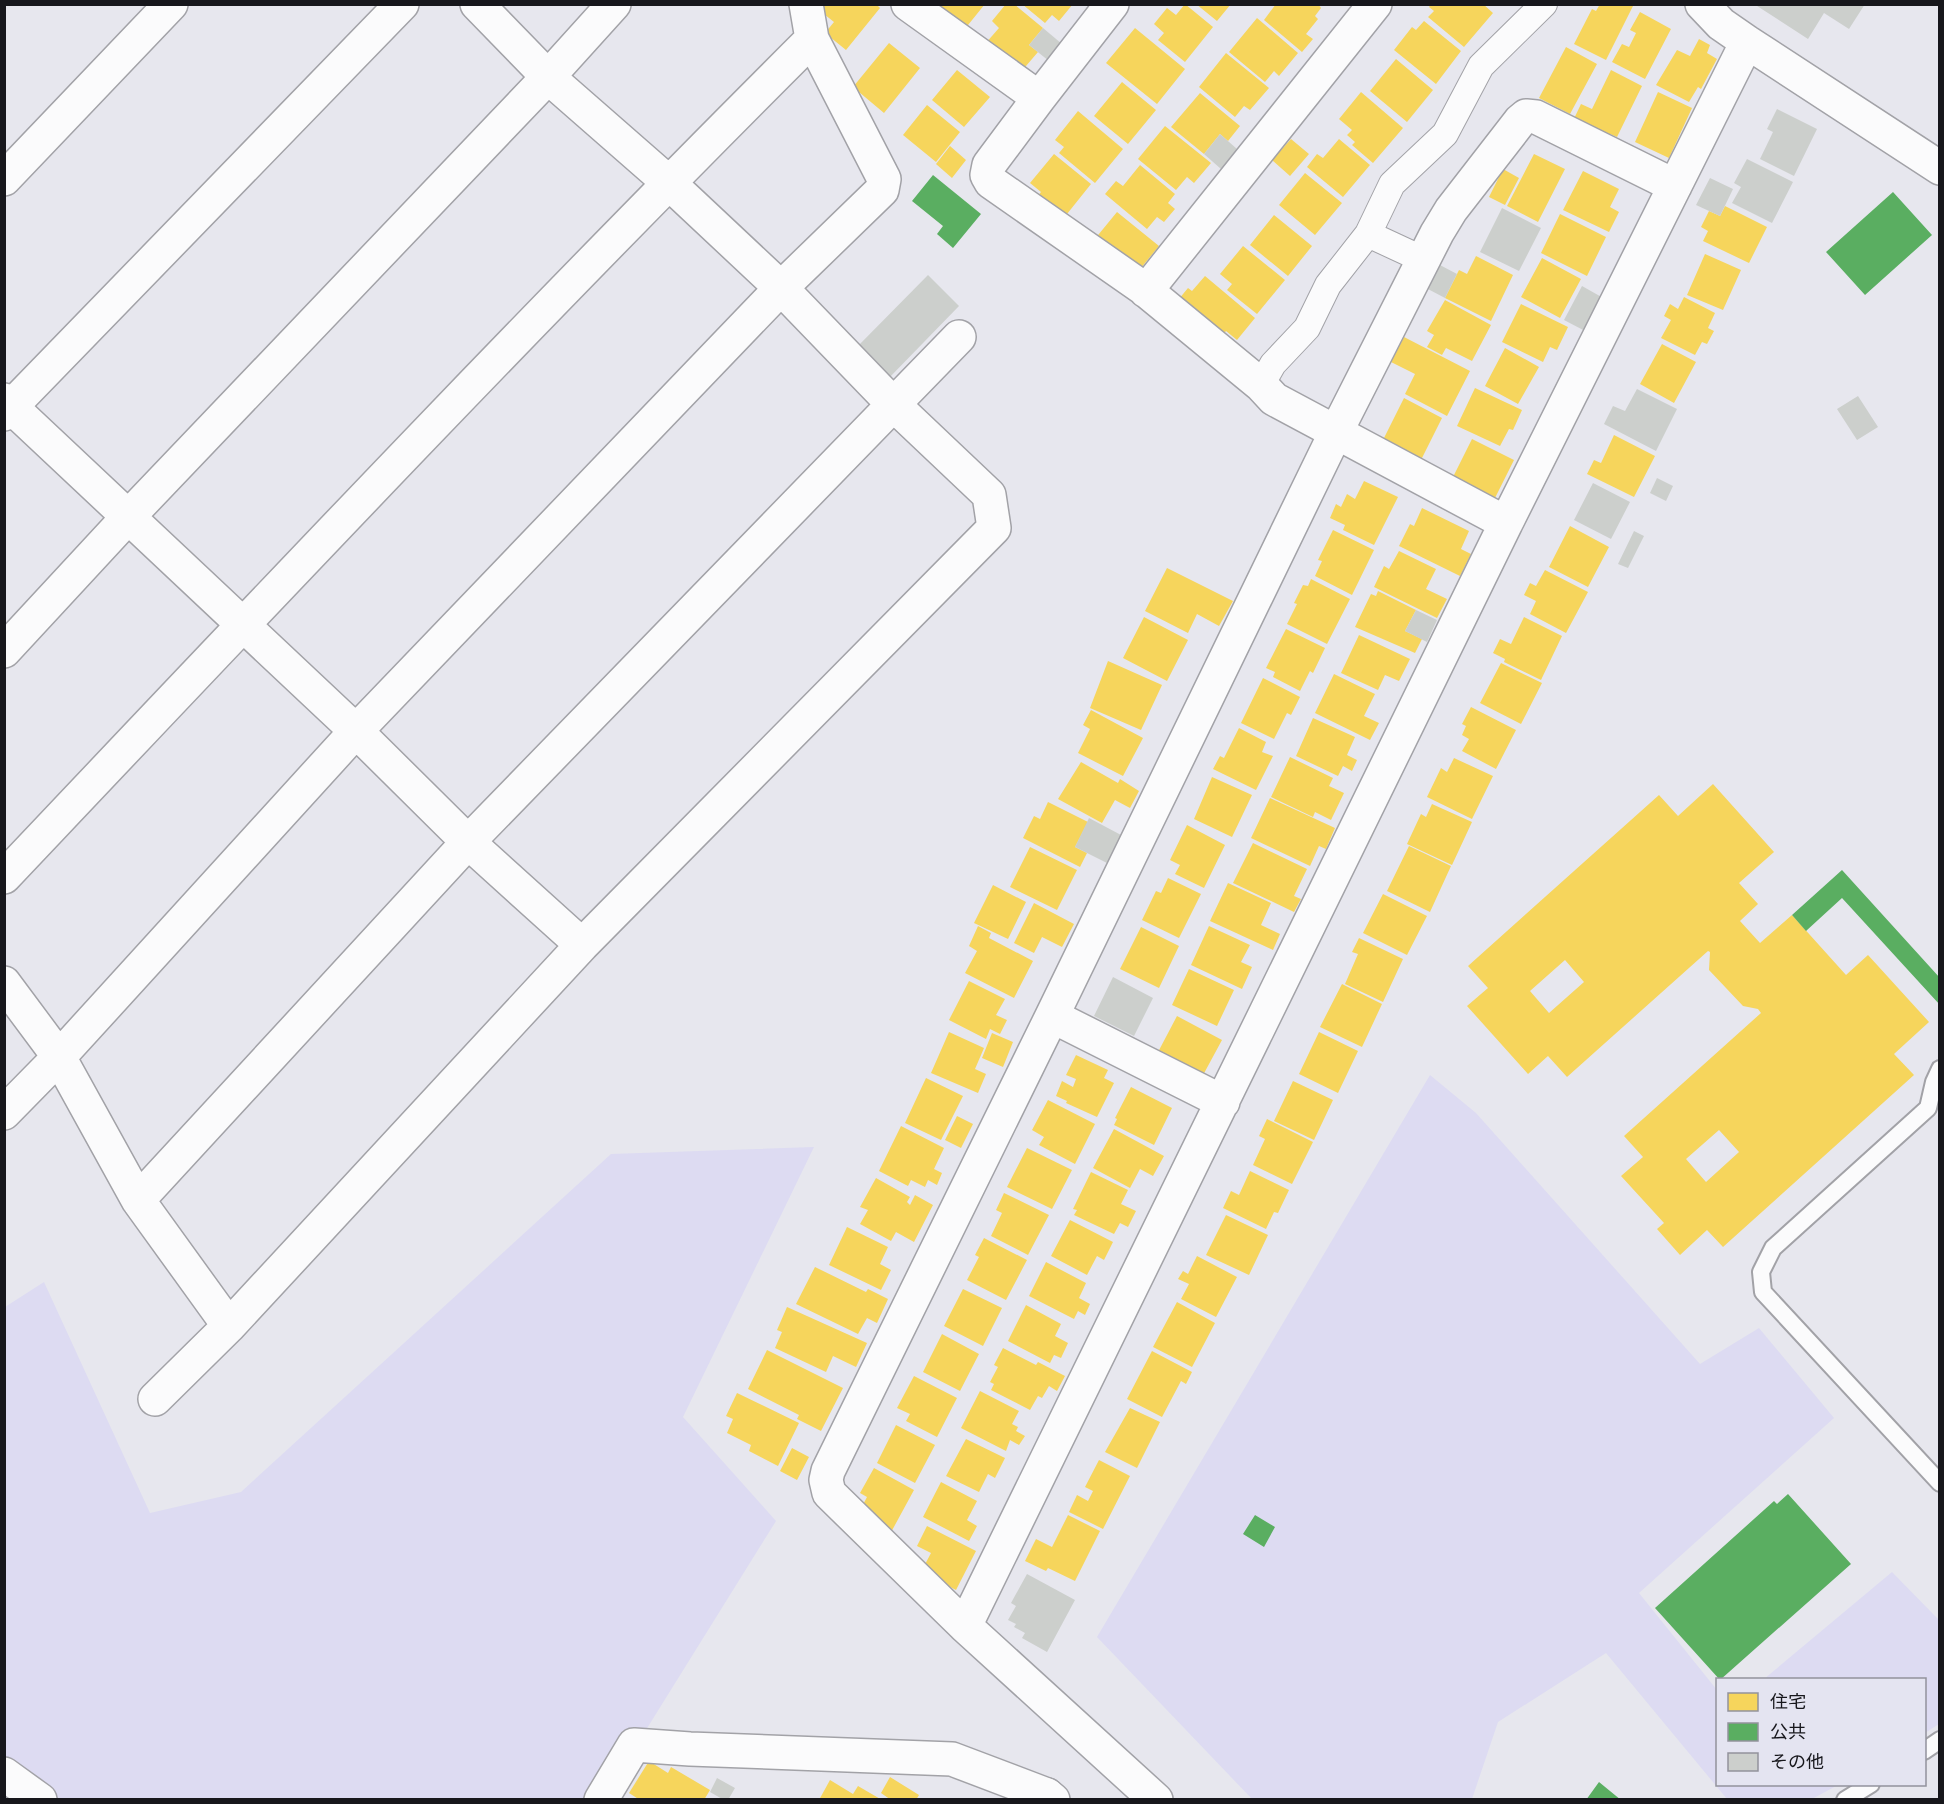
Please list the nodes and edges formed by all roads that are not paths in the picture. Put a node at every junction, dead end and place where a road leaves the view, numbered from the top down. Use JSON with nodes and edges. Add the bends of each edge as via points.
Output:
{"nodes":[{"id":1,"x":171,"y":4,"type":"edge"},
{"id":2,"x":402,"y":4,"type":"edge"},
{"id":3,"x":477,"y":4,"type":"edge"},
{"id":4,"x":614,"y":4,"type":"edge"},
{"id":5,"x":806,"y":4,"type":"edge"},
{"id":6,"x":908,"y":4,"type":"edge"},
{"id":7,"x":1112,"y":4,"type":"edge"},
{"id":8,"x":1375,"y":4,"type":"edge"},
{"id":9,"x":1544,"y":4,"type":"edge"},
{"id":10,"x":1702,"y":4,"type":"edge"},
{"id":11,"x":812,"y":39,"type":"junction"},
{"id":12,"x":1748,"y":42,"type":"junction"},
{"id":13,"x":548,"y":77,"type":"junction"},
{"id":14,"x":1040,"y":98,"type":"junction"},
{"id":15,"x":1940,"y":168,"type":"edge"},
{"id":16,"x":4,"y":179,"type":"edge"},
{"id":17,"x":668,"y":182,"type":"junction"},
{"id":18,"x":1675,"y":186,"type":"junction"},
{"id":19,"x":1368,"y":234,"type":"junction"},
{"id":20,"x":1424,"y":260,"type":"junction"},
{"id":21,"x":781,"y":288,"type":"junction"},
{"id":22,"x":1146,"y":291,"type":"junction"},
{"id":23,"x":959,"y":337,"type":"dead end"},
{"id":24,"x":1261,"y":385,"type":"junction"},
{"id":25,"x":894,"y":405,"type":"junction"},
{"id":26,"x":7,"y":407,"type":"edge"},
{"id":27,"x":1336,"y":432,"type":"junction"},
{"id":28,"x":129,"y":516,"type":"junction"},
{"id":29,"x":1506,"y":523,"type":"junction"},
{"id":30,"x":242,"y":626,"type":"junction"},
{"id":31,"x":4,"y":651,"type":"edge"},
{"id":32,"x":356,"y":732,"type":"junction"},
{"id":33,"x":468,"y":842,"type":"junction"},
{"id":34,"x":4,"y":878,"type":"edge"},
{"id":35,"x":582,"y":945,"type":"junction"},
{"id":36,"x":4,"y":983,"type":"edge"},
{"id":37,"x":1052,"y":1017,"type":"junction"},
{"id":38,"x":59,"y":1057,"type":"junction"},
{"id":39,"x":1940,"y":1070,"type":"edge"},
{"id":40,"x":1223,"y":1102,"type":"junction"},
{"id":41,"x":4,"y":1113,"type":"edge"},
{"id":42,"x":138,"y":1200,"type":"junction"},
{"id":43,"x":229,"y":1326,"type":"junction"},
{"id":44,"x":155,"y":1399,"type":"dead end"},
{"id":45,"x":1940,"y":1484,"type":"edge"},
{"id":46,"x":965,"y":1626,"type":"junction"},
{"id":47,"x":1940,"y":1740,"type":"edge"},
{"id":48,"x":1926,"y":1750,"type":"edge"},
{"id":49,"x":4,"y":1774,"type":"edge"},
{"id":50,"x":1869,"y":1786,"type":"edge"},
{"id":51,"x":1048,"y":1798,"type":"edge"},
{"id":52,"x":40,"y":1800,"type":"edge"},
{"id":53,"x":601,"y":1800,"type":"edge"},
{"id":54,"x":1156,"y":1800,"type":"edge"},
{"id":55,"x":1845,"y":1800,"type":"edge"}],
"edges":[{"from":1,"to":16,"type":"street"},
{"from":2,"to":26,"type":"street"},
{"from":3,"to":13,"type":"street"},
{"from":4,"to":13,"type":"street"},
{"from":5,"to":11,"type":"street"},
{"from":6,"to":14,"type":"street"},
{"from":7,"to":14,"type":"street"},
{"from":8,"to":22,"type":"street"},
{"from":9,"to":19,"type":"street","via":[[1481,66],[1445,134],[1392,184]]},
{"from":10,"to":12,"type":"street","via":[[1721,24]]},
{"from":11,"to":17,"type":"street"},
{"from":11,"to":21,"type":"street","via":[[884,179],[882,190]]},
{"from":12,"to":15,"type":"street"},
{"from":12,"to":18,"type":"street"},
{"from":13,"to":17,"type":"street"},
{"from":13,"to":28,"type":"street"},
{"from":14,"to":22,"type":"street","via":[[989,165],[987,175],[991,182]]},
{"from":17,"to":21,"type":"street"},
{"from":17,"to":30,"type":"street"},
{"from":18,"to":20,"type":"street","via":[[1536,117],[1526,116],[1451,210]]},
{"from":18,"to":29,"type":"street"},
{"from":19,"to":20,"type":"street"},
{"from":19,"to":24,"type":"street","via":[[1328,285],[1307,328],[1273,364]]},
{"from":20,"to":27,"type":"street"},
{"from":21,"to":25,"type":"street"},
{"from":21,"to":32,"type":"street"},
{"from":22,"to":24,"type":"street"},
{"from":23,"to":25,"type":"street"},
{"from":24,"to":27,"type":"street","via":[[1274,399]]},
{"from":25,"to":33,"type":"street"},
{"from":25,"to":35,"type":"street","via":[[989,495],[994,528]]},
{"from":26,"to":28,"type":"street"},
{"from":27,"to":29,"type":"street"},
{"from":27,"to":37,"type":"street"},
{"from":28,"to":30,"type":"street"},
{"from":28,"to":31,"type":"street"},
{"from":29,"to":40,"type":"street"},
{"from":30,"to":32,"type":"street"},
{"from":30,"to":34,"type":"street"},
{"from":32,"to":33,"type":"street"},
{"from":32,"to":38,"type":"street"},
{"from":33,"to":35,"type":"street"},
{"from":33,"to":42,"type":"street"},
{"from":35,"to":43,"type":"street"},
{"from":36,"to":38,"type":"street"},
{"from":37,"to":40,"type":"street"},
{"from":37,"to":46,"type":"street","via":[[826,1480],[829,1494]]},
{"from":38,"to":41,"type":"street"},
{"from":38,"to":42,"type":"street"},
{"from":39,"to":45,"type":"lane","via":[[1928,1108],[1773,1248],[1761,1272],[1763,1292]]},
{"from":40,"to":46,"type":"street"},
{"from":42,"to":43,"type":"street"},
{"from":43,"to":44,"type":"street"},
{"from":46,"to":54,"type":"street"},
{"from":47,"to":48,"type":"lane"},
{"from":49,"to":52,"type":"street"},
{"from":50,"to":55,"type":"lane"},
{"from":51,"to":53,"type":"street","via":[[952,1759],[634,1745]]}]}
